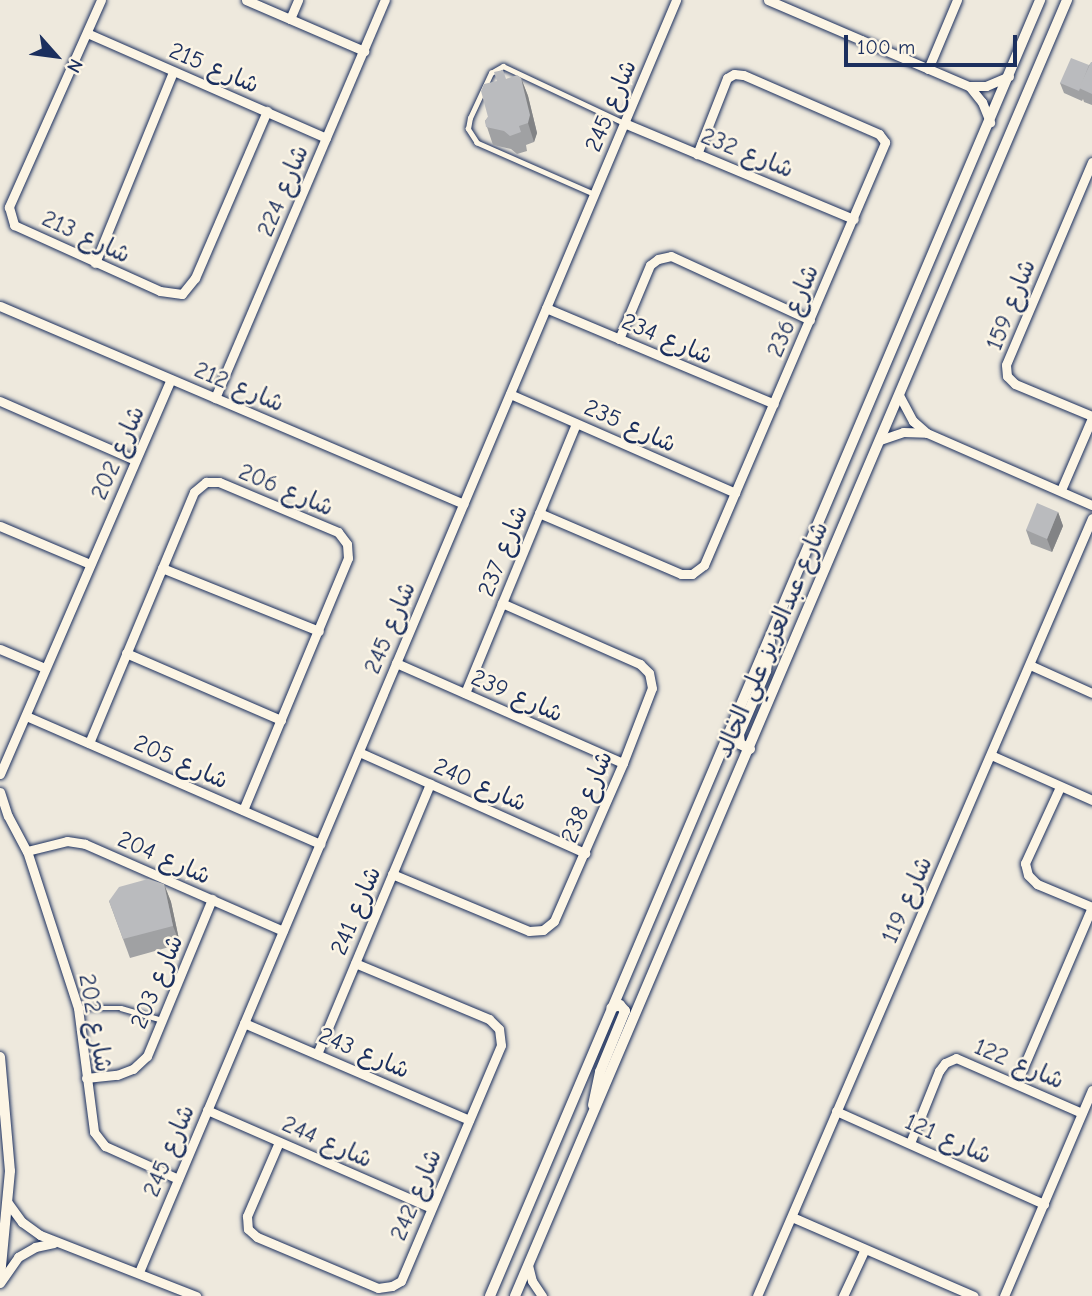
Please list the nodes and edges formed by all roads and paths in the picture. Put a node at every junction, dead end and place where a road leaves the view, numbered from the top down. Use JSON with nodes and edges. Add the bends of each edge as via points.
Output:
{"nodes":[{"id":1,"x":101,"y":0,"type":"edge"},
{"id":2,"x":246,"y":0,"type":"edge"},
{"id":3,"x":298,"y":0,"type":"edge"},
{"id":4,"x":385,"y":0,"type":"edge"},
{"id":5,"x":676,"y":0,"type":"edge"},
{"id":6,"x":768,"y":0,"type":"edge"},
{"id":7,"x":957,"y":0,"type":"edge"},
{"id":8,"x":1040,"y":0,"type":"edge"},
{"id":9,"x":1067,"y":0,"type":"edge"},
{"id":10,"x":290,"y":19,"type":"junction"},
{"id":11,"x":87,"y":33,"type":"junction"},
{"id":12,"x":364,"y":51,"type":"junction"},
{"id":13,"x":928,"y":69,"type":"junction"},
{"id":14,"x":173,"y":72,"type":"junction"},
{"id":15,"x":1010,"y":75,"type":"junction"},
{"id":16,"x":969,"y":86,"type":"junction"},
{"id":17,"x":267,"y":111,"type":"junction"},
{"id":18,"x":990,"y":122,"type":"junction"},
{"id":19,"x":624,"y":123,"type":"junction"},
{"id":20,"x":327,"y":138,"type":"junction"},
{"id":21,"x":698,"y":154,"type":"junction"},
{"id":22,"x":1092,"y":162,"type":"edge"},
{"id":23,"x":594,"y":194,"type":"junction"},
{"id":24,"x":854,"y":219,"type":"junction"},
{"id":25,"x":937,"y":244,"type":"junction"},
{"id":26,"x":960,"y":253,"type":"junction"},
{"id":27,"x":94,"y":263,"type":"junction"},
{"id":28,"x":929,"y":264,"type":"junction"},
{"id":29,"x":951,"y":274,"type":"junction"},
{"id":30,"x":0,"y":306,"type":"edge"},
{"id":31,"x":546,"y":308,"type":"junction"},
{"id":32,"x":810,"y":320,"type":"junction"},
{"id":33,"x":619,"y":339,"type":"junction"},
{"id":34,"x":171,"y":379,"type":"junction"},
{"id":35,"x":510,"y":394,"type":"junction"},
{"id":36,"x":899,"y":395,"type":"junction"},
{"id":37,"x":215,"y":398,"type":"junction"},
{"id":38,"x":0,"y":401,"type":"edge"},
{"id":39,"x":774,"y":404,"type":"junction"},
{"id":40,"x":1092,"y":417,"type":"edge"},
{"id":41,"x":576,"y":424,"type":"junction"},
{"id":42,"x":927,"y":433,"type":"junction"},
{"id":43,"x":880,"y":440,"type":"junction"},
{"id":44,"x":135,"y":460,"type":"junction"},
{"id":45,"x":1061,"y":490,"type":"junction"},
{"id":46,"x":735,"y":493,"type":"junction"},
{"id":47,"x":464,"y":504,"type":"junction"},
{"id":48,"x":1092,"y":505,"type":"edge"},
{"id":49,"x":539,"y":513,"type":"junction"},
{"id":50,"x":1092,"y":518,"type":"edge"},
{"id":51,"x":0,"y":526,"type":"edge"},
{"id":52,"x":90,"y":564,"type":"junction"},
{"id":53,"x":162,"y":568,"type":"junction"},
{"id":54,"x":502,"y":603,"type":"junction"},
{"id":55,"x":319,"y":631,"type":"junction"},
{"id":56,"x":770,"y":634,"type":"junction"},
{"id":57,"x":0,"y":649,"type":"edge"},
{"id":58,"x":126,"y":653,"type":"junction"},
{"id":59,"x":396,"y":663,"type":"junction"},
{"id":60,"x":1030,"y":665,"type":"junction"},
{"id":61,"x":45,"y":668,"type":"junction"},
{"id":62,"x":465,"y":693,"type":"junction"},
{"id":63,"x":1092,"y":693,"type":"edge"},
{"id":64,"x":26,"y":716,"type":"junction"},
{"id":65,"x":281,"y":720,"type":"junction"},
{"id":66,"x":89,"y":743,"type":"junction"},
{"id":67,"x":750,"y":749,"type":"junction"},
{"id":68,"x":359,"y":752,"type":"junction"},
{"id":69,"x":991,"y":755,"type":"junction"},
{"id":70,"x":622,"y":763,"type":"junction"},
{"id":71,"x":0,"y":774,"type":"edge"},
{"id":72,"x":430,"y":784,"type":"junction"},
{"id":73,"x":1060,"y":787,"type":"junction"},
{"id":74,"x":0,"y":792,"type":"edge"},
{"id":75,"x":1092,"y":800,"type":"edge"},
{"id":76,"x":243,"y":810,"type":"junction"},
{"id":77,"x":320,"y":844,"type":"junction"},
{"id":78,"x":27,"y":851,"type":"junction"},
{"id":79,"x":585,"y":853,"type":"junction"},
{"id":80,"x":392,"y":874,"type":"junction"},
{"id":81,"x":212,"y":899,"type":"junction"},
{"id":82,"x":1092,"y":907,"type":"edge"},
{"id":83,"x":283,"y":931,"type":"junction"},
{"id":84,"x":355,"y":962,"type":"junction"},
{"id":85,"x":78,"y":1008,"type":"junction"},
{"id":86,"x":611,"y":1008,"type":"junction"},
{"id":87,"x":162,"y":1020,"type":"junction"},
{"id":88,"x":244,"y":1023,"type":"junction"},
{"id":89,"x":317,"y":1054,"type":"junction"},
{"id":90,"x":0,"y":1057,"type":"edge"},
{"id":91,"x":86,"y":1078,"type":"junction"},
{"id":92,"x":1017,"y":1082,"type":"junction"},
{"id":93,"x":1092,"y":1090,"type":"edge"},
{"id":94,"x":207,"y":1110,"type":"junction"},
{"id":95,"x":836,"y":1111,"type":"junction"},
{"id":96,"x":1082,"y":1112,"type":"junction"},
{"id":97,"x":592,"y":1115,"type":"junction"},
{"id":98,"x":469,"y":1120,"type":"junction"},
{"id":99,"x":279,"y":1142,"type":"junction"},
{"id":100,"x":909,"y":1143,"type":"junction"},
{"id":101,"x":178,"y":1179,"type":"junction"},
{"id":102,"x":8,"y":1203,"type":"junction"},
{"id":103,"x":1044,"y":1203,"type":"junction"},
{"id":104,"x":432,"y":1208,"type":"junction"},
{"id":105,"x":792,"y":1217,"type":"junction"},
{"id":106,"x":61,"y":1242,"type":"junction"},
{"id":107,"x":864,"y":1251,"type":"junction"},
{"id":108,"x":528,"y":1265,"type":"junction"},
{"id":109,"x":139,"y":1272,"type":"junction"},
{"id":110,"x":0,"y":1276,"type":"edge"},
{"id":111,"x":0,"y":1283,"type":"edge"},
{"id":112,"x":196,"y":1296,"type":"edge"},
{"id":113,"x":490,"y":1296,"type":"edge"},
{"id":114,"x":515,"y":1296,"type":"edge"},
{"id":115,"x":542,"y":1296,"type":"edge"},
{"id":116,"x":757,"y":1296,"type":"edge"},
{"id":117,"x":843,"y":1296,"type":"edge"},
{"id":118,"x":974,"y":1296,"type":"edge"},
{"id":119,"x":1004,"y":1296,"type":"edge"}],
"edges":[{"from":1,"to":11,"type":"street","name":"شارع 213"},
{"from":2,"to":10,"type":"street"},
{"from":3,"to":10,"type":"street"},
{"from":4,"to":12,"type":"street","name":"شارع 224"},
{"from":5,"to":19,"type":"street","name":"شارع 245"},
{"from":6,"to":13,"type":"street"},
{"from":7,"to":13,"type":"street"},
{"from":8,"to":15,"type":"street","name":"شارع عبدالعزيز علي الخالد"},
{"from":9,"to":26,"type":"street","name":"شارع عبدالعزيز علي الخالد"},
{"from":10,"to":12,"type":"street"},
{"from":11,"to":14,"type":"street","name":"شارع 215"},
{"from":11,"to":27,"type":"street","name":"شارع 213","via":[[9,207],[14,225]]},
{"from":12,"to":20,"type":"street","name":"شارع 224"},
{"from":13,"to":16,"type":"street"},
{"from":14,"to":17,"type":"street","name":"شارع 215"},
{"from":14,"to":27,"type":"street"},
{"from":15,"to":16,"type":"street","via":[[995,83]]},
{"from":15,"to":18,"type":"street","name":"شارع عبدالعزيز علي الخالد"},
{"from":16,"to":18,"type":"street"},
{"from":17,"to":20,"type":"street","name":"شارع 215"},
{"from":17,"to":27,"type":"street","name":"شارع 213","via":[[195,278],[182,294],[160,291]]},
{"from":18,"to":25,"type":"street","name":"شارع عبدالعزيز علي الخالد"},
{"from":19,"to":21,"type":"street","name":"شارع 232"},
{"from":19,"to":23,"type":"street","name":"شارع 245"},
{"from":19,"to":23,"type":"lane","via":[[503,66],[491,73],[470,118],[468,129],[477,144]]},
{"from":20,"to":37,"type":"street","name":"شارع 224"},
{"from":21,"to":24,"type":"street","name":"شارع 232"},
{"from":21,"to":24,"type":"street","name":"شارع 236","via":[[727,78],[743,75],[880,134],[885,142],[883,152]]},
{"from":22,"to":40,"type":"street","name":"شارع 159","via":[[1006,365],[1007,376],[1015,384]]},
{"from":23,"to":31,"type":"street","name":"شارع 245"},
{"from":24,"to":32,"type":"street","name":"شارع 236"},
{"from":25,"to":26,"type":"street","via":[[947,253]]},
{"from":25,"to":28,"type":"street","name":"شارع عبدالعزيز علي الخالد"},
{"from":26,"to":29,"type":"street","name":"شارع عبدالعزيز علي الخالد"},
{"from":28,"to":29,"type":"street","via":[[942,266]]},
{"from":28,"to":56,"type":"street","name":"شارع عبدالعزيز علي الخالد"},
{"from":29,"to":36,"type":"street","name":"شارع عبدالعزيز علي الخالد"},
{"from":30,"to":34,"type":"street","name":"شارع 212"},
{"from":31,"to":33,"type":"street","name":"شارع 234"},
{"from":31,"to":35,"type":"street","name":"شارع 245"},
{"from":32,"to":33,"type":"street","via":[[671,257],[658,258],[650,265]]},
{"from":32,"to":39,"type":"street","name":"شارع 236"},
{"from":33,"to":39,"type":"street","name":"شارع 234"},
{"from":34,"to":37,"type":"street","name":"شارع 212"},
{"from":34,"to":44,"type":"street","name":"شارع 202"},
{"from":35,"to":41,"type":"street","name":"شارع 235"},
{"from":35,"to":47,"type":"street","name":"شارع 245"},
{"from":36,"to":42,"type":"street","via":[[913,421]]},
{"from":36,"to":43,"type":"street","name":"شارع عبدالعزيز علي الخالد"},
{"from":37,"to":47,"type":"street","name":"شارع 212"},
{"from":38,"to":44,"type":"street"},
{"from":39,"to":46,"type":"street","name":"شارع 236"},
{"from":40,"to":45,"type":"street"},
{"from":41,"to":46,"type":"street","name":"شارع 235"},
{"from":41,"to":49,"type":"street","name":"شارع 237"},
{"from":42,"to":43,"type":"street","via":[[903,432]]},
{"from":42,"to":45,"type":"street"},
{"from":43,"to":67,"type":"street","name":"شارع عبدالعزيز علي الخالد"},
{"from":44,"to":52,"type":"street","name":"شارع 202"},
{"from":45,"to":48,"type":"street"},
{"from":46,"to":49,"type":"street","name":"شارع 236","via":[[704,565],[692,574],[681,574]]},
{"from":47,"to":59,"type":"street","name":"شارع 245"},
{"from":49,"to":54,"type":"street","name":"شارع 237"},
{"from":50,"to":60,"type":"street","name":"شارع 119"},
{"from":51,"to":52,"type":"street"},
{"from":52,"to":61,"type":"street","name":"شارع 202"},
{"from":53,"to":55,"type":"street"},
{"from":53,"to":55,"type":"street","name":"شارع 206","via":[[194,492],[206,482],[219,482],[338,532],[347,544],[348,558]]},
{"from":53,"to":58,"type":"street","name":"شارع 206"},
{"from":54,"to":62,"type":"street","name":"شارع 237"},
{"from":54,"to":70,"type":"street","name":"شارع 238","via":[[640,664],[649,673],[652,688]]},
{"from":55,"to":65,"type":"street","name":"شارع 206"},
{"from":56,"to":67,"type":"street","via":[[766,671],[739,734],[740,744]]},
{"from":56,"to":86,"type":"street","name":"شارع عبدالعزيز علي الخالد"},
{"from":57,"to":61,"type":"street"},
{"from":58,"to":65,"type":"street"},
{"from":58,"to":66,"type":"street","name":"شارع 206"},
{"from":59,"to":62,"type":"street","name":"شارع 239"},
{"from":59,"to":68,"type":"street","name":"شارع 245"},
{"from":60,"to":63,"type":"street"},
{"from":60,"to":69,"type":"street","name":"شارع 119"},
{"from":61,"to":64,"type":"street","name":"شارع 202"},
{"from":62,"to":70,"type":"street","name":"شارع 239"},
{"from":64,"to":66,"type":"street","name":"شارع 205"},
{"from":64,"to":71,"type":"street","name":"شارع 202"},
{"from":65,"to":76,"type":"street","name":"شارع 206"},
{"from":66,"to":76,"type":"street","name":"شارع 205"},
{"from":67,"to":97,"type":"street","name":"شارع عبدالعزيز علي الخالد"},
{"from":68,"to":72,"type":"street","name":"شارع 240"},
{"from":68,"to":77,"type":"street","name":"شارع 245"},
{"from":69,"to":73,"type":"street"},
{"from":69,"to":95,"type":"street","name":"شارع 119"},
{"from":70,"to":79,"type":"street","name":"شارع 238"},
{"from":72,"to":79,"type":"street","name":"شارع 240"},
{"from":72,"to":80,"type":"street","name":"شارع 241"},
{"from":73,"to":75,"type":"street"},
{"from":73,"to":82,"type":"street","via":[[1024,863],[1037,884]]},
{"from":74,"to":78,"type":"street","name":"شارع 202"},
{"from":76,"to":77,"type":"street","name":"شارع 205"},
{"from":77,"to":83,"type":"street","name":"شارع 245"},
{"from":78,"to":81,"type":"street","name":"شارع 204","via":[[67,841],[85,844]]},
{"from":78,"to":85,"type":"street","name":"شارع 202"},
{"from":79,"to":80,"type":"street","name":"شارع 238","via":[[554,921],[543,930],[529,931]]},
{"from":80,"to":84,"type":"street","name":"شارع 241"},
{"from":81,"to":83,"type":"street","name":"شارع 204"},
{"from":81,"to":87,"type":"street","name":"شارع 203"},
{"from":82,"to":92,"type":"street"},
{"from":83,"to":88,"type":"street","name":"شارع 245"},
{"from":84,"to":89,"type":"street","name":"شارع 241"},
{"from":84,"to":98,"type":"street","name":"شارع 242","via":[[489,1019],[499,1029],[500,1045]]},
{"from":85,"to":87,"type":"lane","via":[[121,1008]]},
{"from":85,"to":91,"type":"street","name":"شارع 202"},
{"from":86,"to":97,"type":"street","via":[[620,1005],[625,1011],[600,1072]]},
{"from":86,"to":113,"type":"street","name":"شارع عبدالعزيز علي الخالد"},
{"from":87,"to":91,"type":"street","name":"شارع 203","via":[[147,1056],[133,1069]]},
{"from":88,"to":89,"type":"street","name":"شارع 243"},
{"from":88,"to":94,"type":"street","name":"شارع 245"},
{"from":89,"to":98,"type":"street","name":"شارع 243"},
{"from":90,"to":102,"type":"street","via":[[8,1134]]},
{"from":91,"to":101,"type":"street","name":"شارع 202","via":[[94,1132],[105,1146]]},
{"from":92,"to":96,"type":"street","name":"شارع 122"},
{"from":92,"to":100,"type":"street","name":"شارع 122","via":[[956,1058],[945,1063]]},
{"from":93,"to":96,"type":"street"},
{"from":94,"to":99,"type":"street","name":"شارع 244"},
{"from":94,"to":101,"type":"street","name":"شارع 245"},
{"from":95,"to":100,"type":"street","name":"شارع 121"},
{"from":95,"to":105,"type":"street","name":"شارع 119"},
{"from":96,"to":103,"type":"street"},
{"from":97,"to":108,"type":"street","name":"شارع عبدالعزيز علي الخالد"},
{"from":98,"to":104,"type":"street","name":"شارع 242"},
{"from":99,"to":104,"type":"street","name":"شارع 244"},
{"from":99,"to":104,"type":"street","name":"شارع 242","via":[[247,1216],[248,1229],[257,1237],[378,1288],[393,1286],[401,1281]]},
{"from":100,"to":103,"type":"street","name":"شارع 121"},
{"from":101,"to":109,"type":"street","name":"شارع 245"},
{"from":102,"to":106,"type":"street","via":[[31,1229]]},
{"from":102,"to":110,"type":"street"},
{"from":103,"to":119,"type":"street"},
{"from":105,"to":107,"type":"street"},
{"from":105,"to":116,"type":"street","name":"شارع 119"},
{"from":106,"to":109,"type":"street"},
{"from":106,"to":111,"type":"street","via":[[26,1251]]},
{"from":107,"to":117,"type":"street"},
{"from":107,"to":118,"type":"street"},
{"from":108,"to":114,"type":"street","name":"شارع عبدالعزيز علي الخالد"},
{"from":108,"to":115,"type":"street"},
{"from":109,"to":112,"type":"street"}]}
